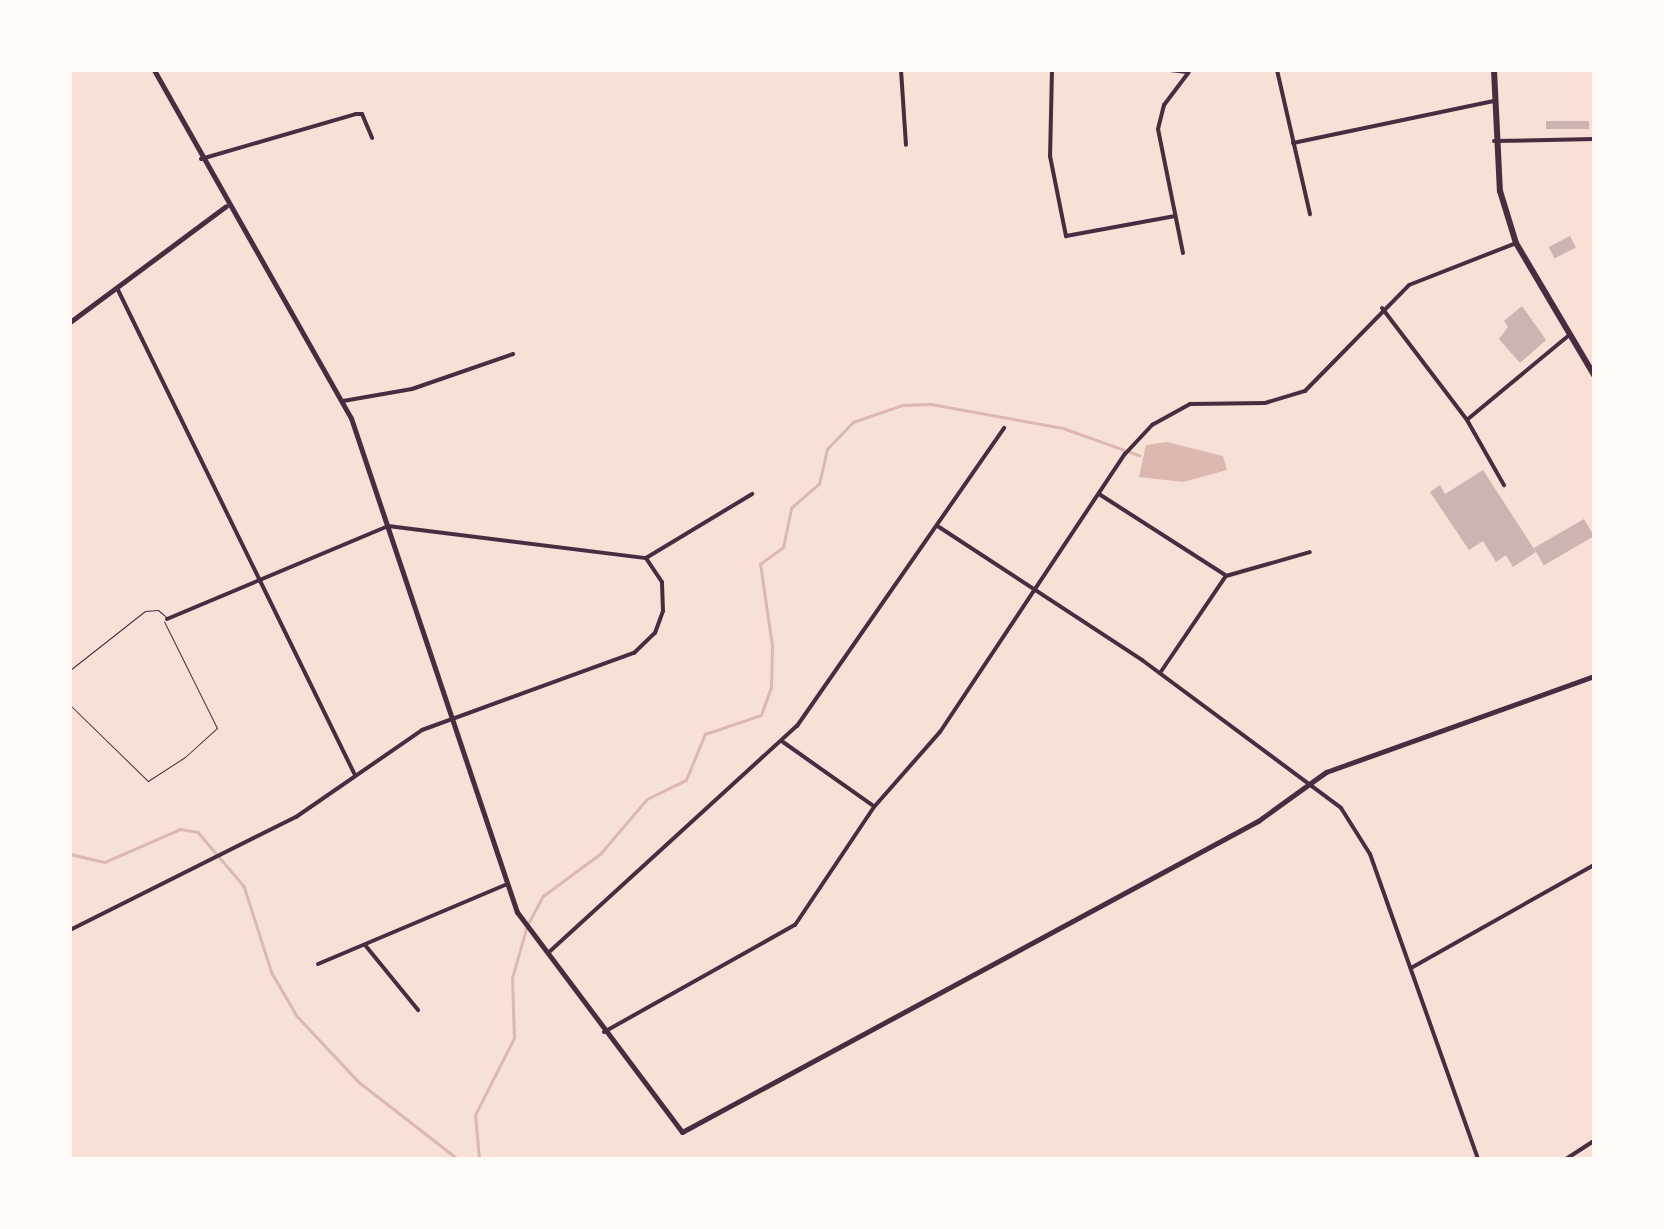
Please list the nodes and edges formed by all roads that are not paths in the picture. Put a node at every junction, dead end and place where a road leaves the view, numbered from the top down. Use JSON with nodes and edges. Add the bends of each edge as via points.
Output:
{"nodes":[{"id":1,"x":154,"y":70,"type":"edge"},
{"id":2,"x":902,"y":70,"type":"edge"},
{"id":3,"x":1052,"y":70,"type":"edge"},
{"id":4,"x":1170,"y":70,"type":"edge"},
{"id":5,"x":1277,"y":70,"type":"edge"},
{"id":6,"x":1494,"y":70,"type":"edge"},
{"id":7,"x":1190,"y":71,"type":"edge"},
{"id":8,"x":1494,"y":101,"type":"junction"},
{"id":9,"x":372,"y":138,"type":"dead end"},
{"id":10,"x":1594,"y":139,"type":"edge"},
{"id":11,"x":1494,"y":142,"type":"junction"},
{"id":12,"x":1293,"y":143,"type":"junction"},
{"id":13,"x":906,"y":146,"type":"dead end"},
{"id":14,"x":201,"y":159,"type":"junction"},
{"id":15,"x":226,"y":206,"type":"junction"},
{"id":16,"x":1310,"y":214,"type":"dead end"},
{"id":17,"x":1175,"y":216,"type":"junction"},
{"id":18,"x":1516,"y":244,"type":"junction"},
{"id":19,"x":1183,"y":253,"type":"dead end"},
{"id":20,"x":117,"y":288,"type":"junction"},
{"id":21,"x":1382,"y":308,"type":"junction"},
{"id":22,"x":70,"y":322,"type":"edge"},
{"id":23,"x":1568,"y":336,"type":"junction"},
{"id":24,"x":513,"y":354,"type":"dead end"},
{"id":25,"x":1594,"y":375,"type":"edge"},
{"id":26,"x":343,"y":401,"type":"junction"},
{"id":27,"x":1467,"y":420,"type":"junction"},
{"id":28,"x":1004,"y":428,"type":"dead end"},
{"id":29,"x":1504,"y":485,"type":"dead end"},
{"id":30,"x":752,"y":494,"type":"dead end"},
{"id":31,"x":1098,"y":494,"type":"junction"},
{"id":32,"x":388,"y":526,"type":"junction"},
{"id":33,"x":938,"y":526,"type":"junction"},
{"id":34,"x":1310,"y":552,"type":"dead end"},
{"id":35,"x":646,"y":558,"type":"junction"},
{"id":36,"x":259,"y":576,"type":"junction"},
{"id":37,"x":1226,"y":576,"type":"junction"},
{"id":38,"x":1035,"y":590,"type":"junction"},
{"id":39,"x":168,"y":619,"type":"junction"},
{"id":40,"x":70,"y":670,"type":"edge"},
{"id":41,"x":1160,"y":673,"type":"junction"},
{"id":42,"x":1594,"y":676,"type":"edge"},
{"id":43,"x":70,"y":705,"type":"edge"},
{"id":44,"x":451,"y":718,"type":"junction"},
{"id":45,"x":782,"y":742,"type":"junction"},
{"id":46,"x":354,"y":774,"type":"junction"},
{"id":47,"x":1311,"y":783,"type":"junction"},
{"id":48,"x":874,"y":806,"type":"junction"},
{"id":49,"x":1594,"y":865,"type":"edge"},
{"id":50,"x":505,"y":885,"type":"junction"},
{"id":51,"x":70,"y":930,"type":"edge"},
{"id":52,"x":365,"y":944,"type":"junction"},
{"id":53,"x":546,"y":955,"type":"junction"},
{"id":54,"x":318,"y":964,"type":"dead end"},
{"id":55,"x":1410,"y":968,"type":"junction"},
{"id":56,"x":418,"y":1010,"type":"dead end"},
{"id":57,"x":604,"y":1032,"type":"junction"},
{"id":58,"x":1594,"y":1140,"type":"edge"},
{"id":59,"x":1478,"y":1159,"type":"edge"},
{"id":60,"x":1566,"y":1159,"type":"edge"}],
"edges":[{"from":1,"to":14,"type":"street"},
{"from":2,"to":13,"type":"street"},
{"from":3,"to":17,"type":"street","via":[[1050,156],[1066,236]]},
{"from":4,"to":7,"type":"street"},
{"from":5,"to":12,"type":"street"},
{"from":6,"to":8,"type":"main road"},
{"from":7,"to":17,"type":"street","via":[[1158,122]]},
{"from":8,"to":11,"type":"main road"},
{"from":8,"to":12,"type":"street"},
{"from":9,"to":14,"type":"street","via":[[356,114]]},
{"from":10,"to":11,"type":"street"},
{"from":11,"to":18,"type":"main road"},
{"from":12,"to":16,"type":"street"},
{"from":14,"to":15,"type":"street"},
{"from":15,"to":20,"type":"street"},
{"from":15,"to":26,"type":"street"},
{"from":17,"to":19,"type":"street"},
{"from":18,"to":21,"type":"street","via":[[1430,272]]},
{"from":18,"to":23,"type":"main road"},
{"from":20,"to":22,"type":"street"},
{"from":20,"to":36,"type":"street"},
{"from":21,"to":27,"type":"street"},
{"from":21,"to":31,"type":"street","via":[[1338,364],[1305,391],[1265,403],[1197,403],[1168,414],[1137,440]]},
{"from":23,"to":25,"type":"main road"},
{"from":23,"to":27,"type":"street"},
{"from":24,"to":26,"type":"street","via":[[412,389]]},
{"from":26,"to":32,"type":"street"},
{"from":27,"to":29,"type":"street"},
{"from":28,"to":33,"type":"street"},
{"from":30,"to":35,"type":"street"},
{"from":31,"to":37,"type":"street"},
{"from":31,"to":38,"type":"street"},
{"from":32,"to":35,"type":"street"},
{"from":32,"to":36,"type":"street"},
{"from":32,"to":44,"type":"street"},
{"from":33,"to":38,"type":"street"},
{"from":33,"to":45,"type":"street","via":[[833,682]]},
{"from":34,"to":37,"type":"street"},
{"from":35,"to":44,"type":"street","via":[[664,589],[660,623],[649,640],[608,666]]},
{"from":36,"to":39,"type":"street"},
{"from":36,"to":46,"type":"street"},
{"from":37,"to":41,"type":"street"},
{"from":38,"to":41,"type":"street"},
{"from":38,"to":48,"type":"street","via":[[940,732]]},
{"from":39,"to":40,"type":"lane","via":[[158,610],[145,611]]},
{"from":39,"to":43,"type":"lane","via":[[217,728],[185,758],[148,781]]},
{"from":41,"to":47,"type":"street"},
{"from":42,"to":47,"type":"street","via":[[1352,762]]},
{"from":44,"to":46,"type":"street","via":[[404,739]]},
{"from":44,"to":50,"type":"street"},
{"from":45,"to":48,"type":"street"},
{"from":45,"to":53,"type":"street"},
{"from":46,"to":51,"type":"street","via":[[318,804],[241,848]]},
{"from":47,"to":55,"type":"street","via":[[1341,808],[1370,854]]},
{"from":47,"to":57,"type":"street","via":[[1258,821],[682,1132]]},
{"from":48,"to":57,"type":"street","via":[[795,925]]},
{"from":49,"to":55,"type":"street"},
{"from":50,"to":52,"type":"street"},
{"from":50,"to":53,"type":"street"},
{"from":52,"to":54,"type":"street"},
{"from":52,"to":56,"type":"street"},
{"from":53,"to":57,"type":"street"},
{"from":55,"to":59,"type":"street"},
{"from":58,"to":60,"type":"street"}]}
